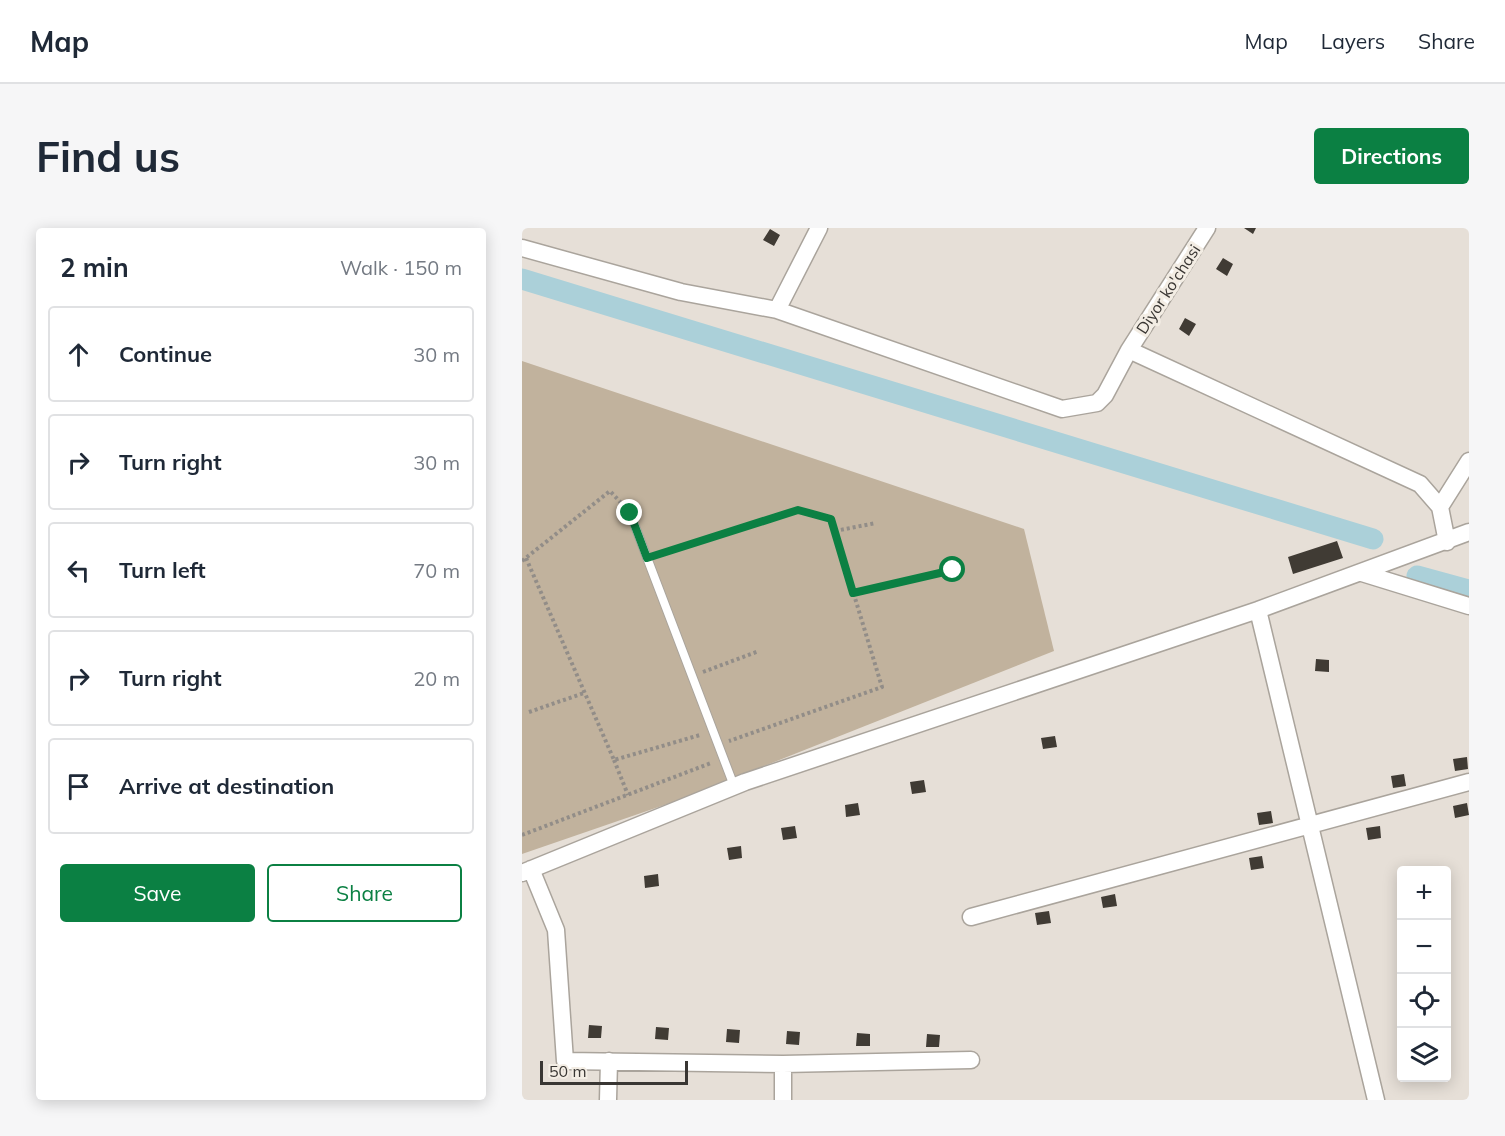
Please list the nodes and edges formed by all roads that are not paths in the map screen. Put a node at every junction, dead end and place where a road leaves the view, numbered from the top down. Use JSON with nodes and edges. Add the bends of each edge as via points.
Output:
{"nodes":[{"id":1,"x":819,"y":228,"type":"edge"},
{"id":2,"x":1207,"y":228,"type":"edge"},
{"id":3,"x":522,"y":248,"type":"edge"},
{"id":4,"x":777,"y":310,"type":"junction"},
{"id":5,"x":1129,"y":350,"type":"junction"},
{"id":6,"x":1469,"y":461,"type":"edge"},
{"id":7,"x":1440,"y":507,"type":"junction"},
{"id":8,"x":630,"y":513,"type":"road end"},
{"id":9,"x":1469,"y":532,"type":"edge"},
{"id":10,"x":1447,"y":542,"type":"junction"},
{"id":11,"x":1362,"y":573,"type":"junction"},
{"id":12,"x":1469,"y":606,"type":"edge"},
{"id":13,"x":1258,"y":610,"type":"junction"},
{"id":14,"x":1469,"y":782,"type":"edge"},
{"id":15,"x":734,"y":786,"type":"junction"},
{"id":16,"x":1310,"y":826,"type":"junction"},
{"id":17,"x":526,"y":871,"type":"edge"},
{"id":18,"x":971,"y":917,"type":"dead end"},
{"id":19,"x":609,"y":1060,"type":"junction"},
{"id":20,"x":971,"y":1060,"type":"dead end"},
{"id":21,"x":783,"y":1064,"type":"junction"},
{"id":22,"x":608,"y":1100,"type":"edge"},
{"id":23,"x":783,"y":1100,"type":"edge"},
{"id":24,"x":1376,"y":1100,"type":"edge"}],
"edges":[{"from":1,"to":4,"type":"street"},
{"from":2,"to":5,"type":"street","name":"Diyor ko'chasi"},
{"from":3,"to":4,"type":"street","name":"Diyor ko'chasi","via":[[681,292]]},
{"from":4,"to":5,"type":"street","name":"Diyor ko'chasi","via":[[1062,409],[1097,403],[1105,396]]},
{"from":5,"to":7,"type":"street","via":[[1420,484]]},
{"from":6,"to":7,"type":"street"},
{"from":7,"to":10,"type":"street"},
{"from":8,"to":15,"type":"lane"},
{"from":9,"to":10,"type":"street"},
{"from":10,"to":11,"type":"street"},
{"from":11,"to":12,"type":"street"},
{"from":11,"to":13,"type":"street"},
{"from":13,"to":15,"type":"street"},
{"from":13,"to":16,"type":"street"},
{"from":14,"to":16,"type":"street"},
{"from":15,"to":17,"type":"street"},
{"from":16,"to":18,"type":"street"},
{"from":16,"to":24,"type":"street"},
{"from":17,"to":19,"type":"street","via":[[556,930],[565,1060]]},
{"from":19,"to":21,"type":"street"},
{"from":19,"to":22,"type":"street"},
{"from":20,"to":21,"type":"street"},
{"from":21,"to":23,"type":"street"}]}
